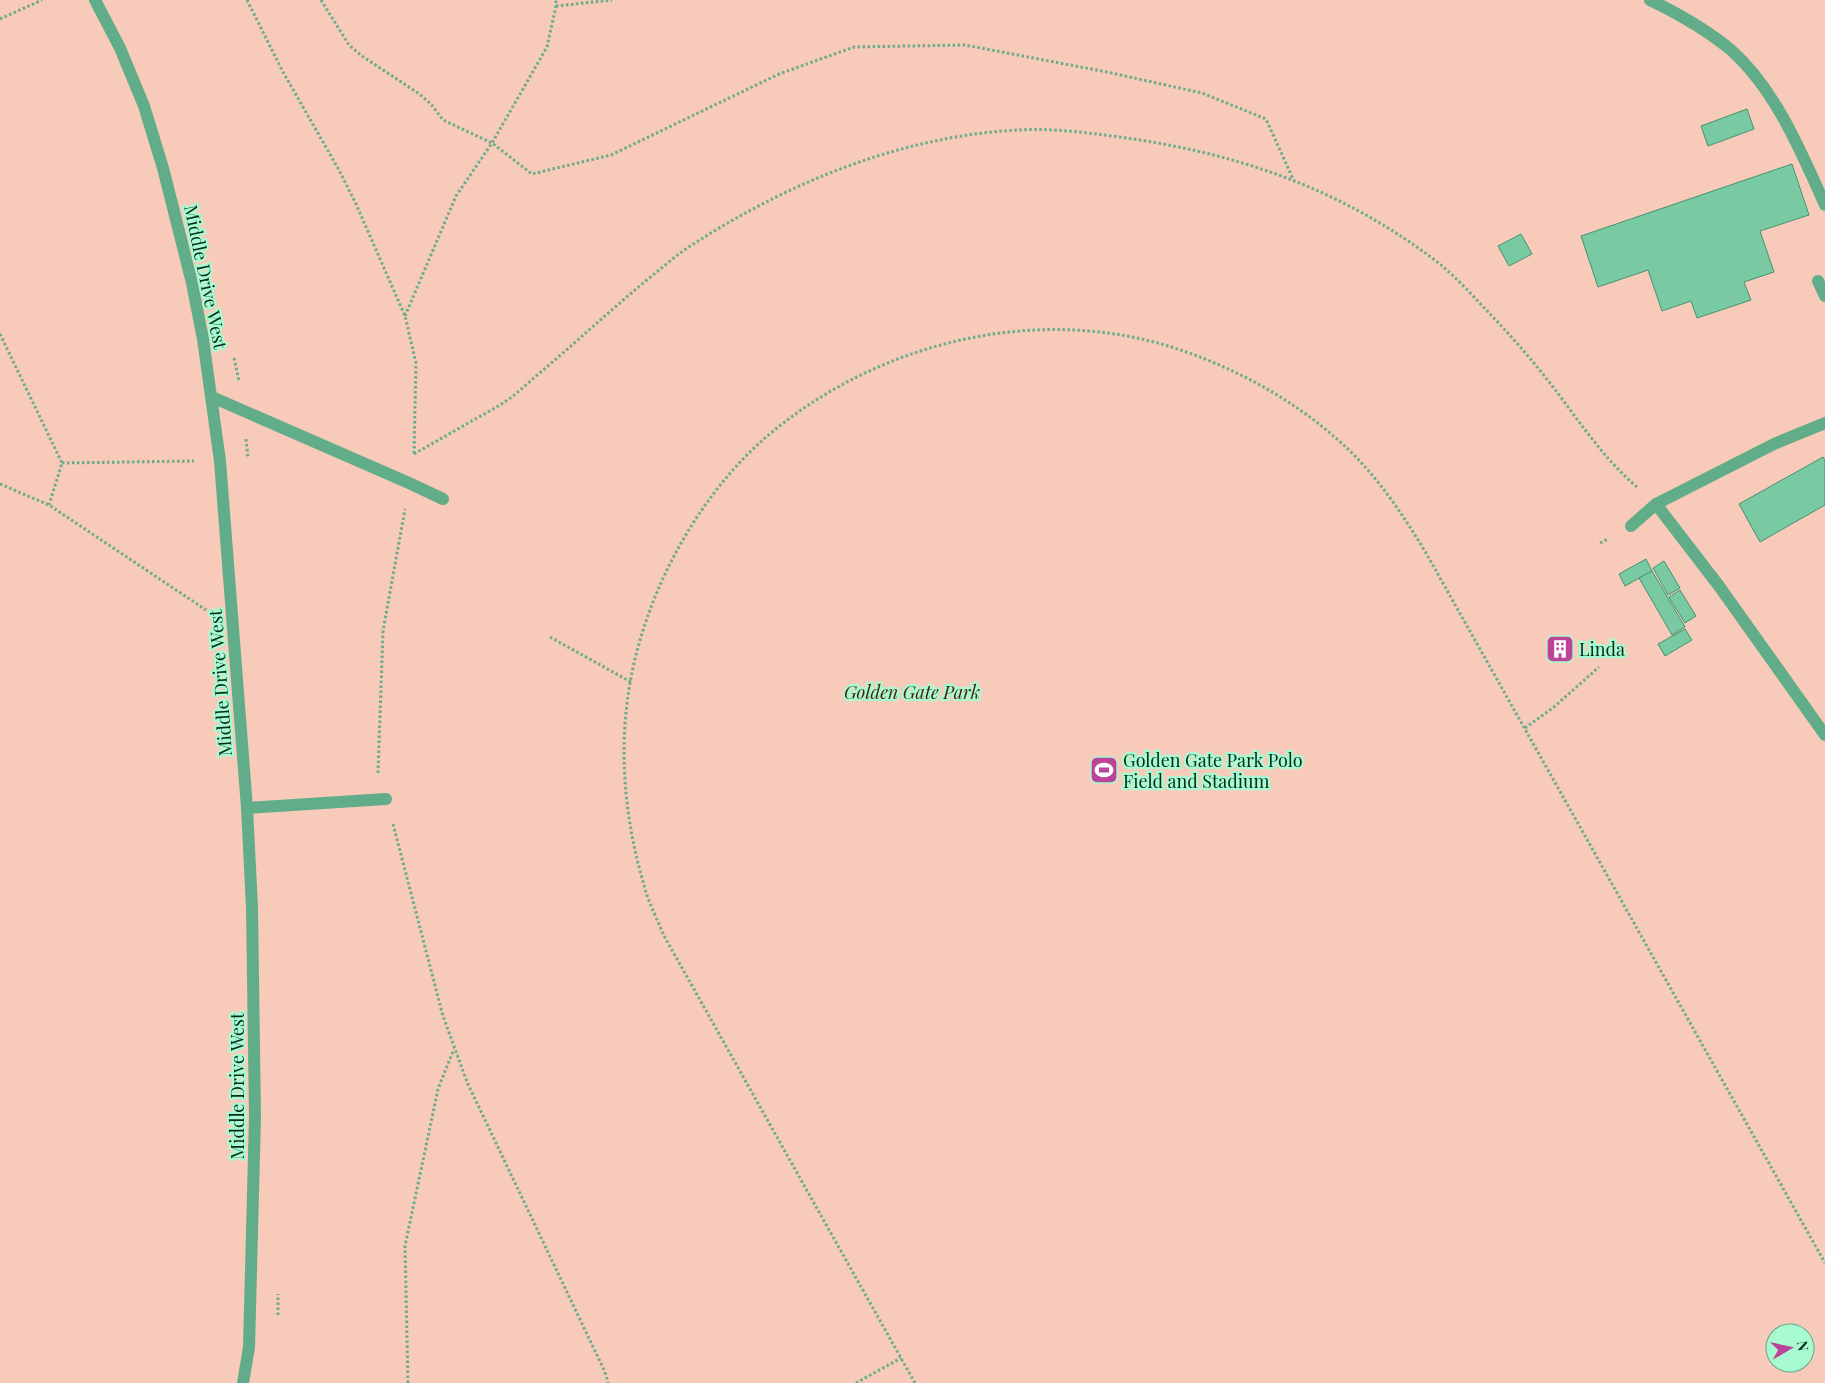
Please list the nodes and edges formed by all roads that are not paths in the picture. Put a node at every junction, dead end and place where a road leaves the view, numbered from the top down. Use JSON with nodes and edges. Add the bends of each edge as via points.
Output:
{"nodes":[{"id":1,"x":95,"y":0,"type":"edge"},
{"id":2,"x":1650,"y":0,"type":"edge"},
{"id":3,"x":1825,"y":205,"type":"edge"},
{"id":4,"x":1818,"y":281,"type":"dead end"},
{"id":5,"x":1825,"y":296,"type":"edge"},
{"id":6,"x":212,"y":397,"type":"junction"},
{"id":7,"x":1825,"y":423,"type":"edge"},
{"id":8,"x":443,"y":499,"type":"dead end"},
{"id":9,"x":1656,"y":504,"type":"junction"},
{"id":10,"x":1631,"y":526,"type":"dead end"},
{"id":11,"x":1825,"y":735,"type":"edge"},
{"id":12,"x":386,"y":799,"type":"road end"},
{"id":13,"x":247,"y":808,"type":"junction"},
{"id":14,"x":243,"y":1383,"type":"edge"}],
"edges":[{"from":1,"to":6,"type":"street","name":"Middle Drive West","via":[[120,48],[144,106],[163,168],[192,283]]},
{"from":2,"to":3,"type":"street","via":[[1709,32],[1754,76],[1793,137]]},
{"from":4,"to":5,"type":"street"},
{"from":6,"to":8,"type":"street"},
{"from":6,"to":13,"type":"street","name":"Middle Drive West","via":[[220,461]]},
{"from":7,"to":9,"type":"street","via":[[1774,444]]},
{"from":9,"to":10,"type":"street"},
{"from":9,"to":11,"type":"street"},
{"from":12,"to":13,"type":"street"},
{"from":13,"to":14,"type":"street","name":"Middle Drive West","via":[[253,926],[255,1117],[248,1347]]}]}
